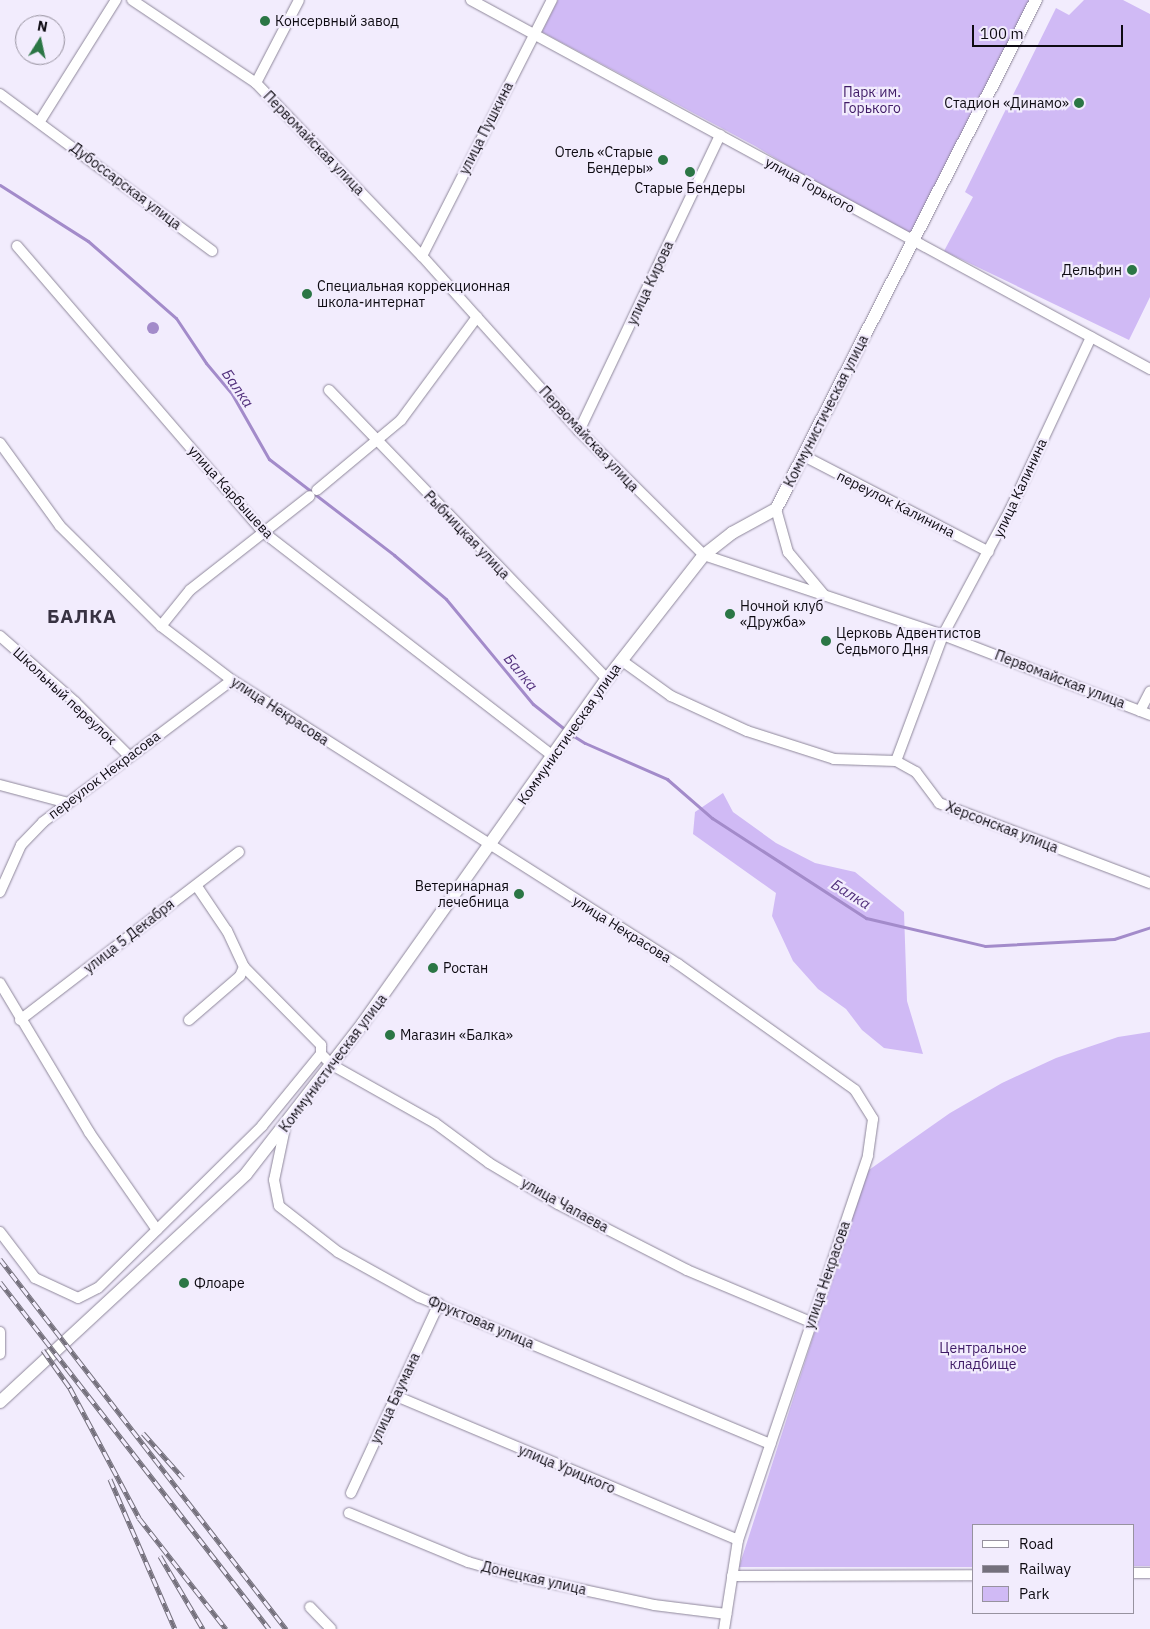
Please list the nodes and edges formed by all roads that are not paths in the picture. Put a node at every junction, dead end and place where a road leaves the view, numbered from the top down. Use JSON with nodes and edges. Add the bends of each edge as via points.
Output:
{"nodes":[{"id":1,"x":116,"y":0,"type":"edge"},
{"id":2,"x":132,"y":0,"type":"edge"},
{"id":3,"x":298,"y":0,"type":"edge"},
{"id":4,"x":471,"y":0,"type":"edge"},
{"id":5,"x":552,"y":0,"type":"edge"},
{"id":6,"x":1036,"y":0,"type":"edge"},
{"id":7,"x":535,"y":34,"type":"junction"},
{"id":8,"x":256,"y":83,"type":"junction"},
{"id":9,"x":0,"y":94,"type":"edge"},
{"id":10,"x":40,"y":121,"type":"junction"},
{"id":11,"x":720,"y":136,"type":"junction"},
{"id":12,"x":913,"y":241,"type":"junction"},
{"id":13,"x":17,"y":246,"type":"dead end"},
{"id":14,"x":212,"y":252,"type":"dead end"},
{"id":15,"x":422,"y":256,"type":"junction"},
{"id":16,"x":477,"y":317,"type":"junction"},
{"id":17,"x":1091,"y":337,"type":"junction"},
{"id":18,"x":1150,"y":369,"type":"edge"},
{"id":19,"x":329,"y":390,"type":"dead end"},
{"id":20,"x":579,"y":431,"type":"junction"},
{"id":21,"x":378,"y":442,"type":"junction"},
{"id":22,"x":0,"y":443,"type":"edge"},
{"id":23,"x":804,"y":456,"type":"junction"},
{"id":24,"x":776,"y":509,"type":"junction"},
{"id":25,"x":263,"y":532,"type":"junction"},
{"id":26,"x":989,"y":552,"type":"junction"},
{"id":27,"x":704,"y":555,"type":"junction"},
{"id":28,"x":826,"y":597,"type":"junction"},
{"id":29,"x":161,"y":626,"type":"junction"},
{"id":30,"x":0,"y":636,"type":"edge"},
{"id":31,"x":943,"y":636,"type":"junction"},
{"id":32,"x":621,"y":660,"type":"junction"},
{"id":33,"x":606,"y":679,"type":"junction"},
{"id":34,"x":232,"y":680,"type":"junction"},
{"id":35,"x":1150,"y":691,"type":"edge"},
{"id":36,"x":1145,"y":713,"type":"edge"},
{"id":37,"x":129,"y":756,"type":"junction"},
{"id":38,"x":553,"y":756,"type":"junction"},
{"id":39,"x":896,"y":761,"type":"junction"},
{"id":40,"x":0,"y":785,"type":"edge"},
{"id":41,"x":68,"y":803,"type":"junction"},
{"id":42,"x":490,"y":845,"type":"junction"},
{"id":43,"x":239,"y":852,"type":"dead end"},
{"id":44,"x":1150,"y":883,"type":"edge"},
{"id":45,"x":196,"y":885,"type":"junction"},
{"id":46,"x":0,"y":892,"type":"edge"},
{"id":47,"x":244,"y":967,"type":"junction"},
{"id":48,"x":0,"y":984,"type":"edge"},
{"id":49,"x":20,"y":1020,"type":"junction"},
{"id":50,"x":189,"y":1020,"type":"dead end"},
{"id":51,"x":321,"y":1054,"type":"junction"},
{"id":52,"x":332,"y":1065,"type":"junction"},
{"id":53,"x":284,"y":1128,"type":"junction"},
{"id":54,"x":157,"y":1230,"type":"junction"},
{"id":55,"x":0,"y":1232,"type":"edge"},
{"id":56,"x":439,"y":1303,"type":"junction"},
{"id":57,"x":811,"y":1322,"type":"junction"},
{"id":58,"x":0,"y":1332,"type":"edge"},
{"id":59,"x":0,"y":1354,"type":"edge"},
{"id":60,"x":396,"y":1396,"type":"junction"},
{"id":61,"x":0,"y":1402,"type":"edge"},
{"id":62,"x":771,"y":1444,"type":"junction"},
{"id":63,"x":351,"y":1493,"type":"dead end"},
{"id":64,"x":349,"y":1513,"type":"dead end"},
{"id":65,"x":738,"y":1540,"type":"junction"},
{"id":66,"x":1150,"y":1573,"type":"edge"},
{"id":67,"x":1135,"y":1574,"type":"edge"},
{"id":68,"x":972,"y":1575,"type":"edge"},
{"id":69,"x":732,"y":1576,"type":"junction"},
{"id":70,"x":310,"y":1607,"type":"dead end"},
{"id":71,"x":726,"y":1614,"type":"junction"},
{"id":72,"x":330,"y":1629,"type":"edge"},
{"id":73,"x":724,"y":1629,"type":"edge"}],
"edges":[{"from":1,"to":10,"type":"street"},
{"from":2,"to":8,"type":"street","name":"Первомайская улица"},
{"from":3,"to":8,"type":"street"},
{"from":4,"to":7,"type":"street","name":"улица Горького"},
{"from":5,"to":7,"type":"street","name":"улица Пушкина"},
{"from":6,"to":12,"type":"main road","name":"Коммунистическая улица"},
{"from":7,"to":11,"type":"street","name":"улица Горького"},
{"from":7,"to":15,"type":"street","name":"улица Пушкина"},
{"from":8,"to":15,"type":"street","name":"Первомайская улица"},
{"from":9,"to":10,"type":"street","name":"Дубоссарская улица"},
{"from":10,"to":14,"type":"street","name":"Дубоссарская улица"},
{"from":11,"to":12,"type":"street","name":"улица Горького"},
{"from":11,"to":20,"type":"street","name":"улица Кирова"},
{"from":12,"to":17,"type":"street","name":"улица Горького"},
{"from":12,"to":23,"type":"main road","name":"Коммунистическая улица"},
{"from":13,"to":25,"type":"street","name":"улица Карбышева"},
{"from":15,"to":16,"type":"street","name":"Первомайская улица"},
{"from":16,"to":20,"type":"street","name":"Первомайская улица"},
{"from":16,"to":21,"type":"street","via":[[401,420]]},
{"from":17,"to":18,"type":"street","name":"улица Горького"},
{"from":17,"to":26,"type":"street","name":"улица Калинина"},
{"from":19,"to":21,"type":"street","name":"Рыбницкая улица"},
{"from":20,"to":27,"type":"street","name":"Первомайская улица"},
{"from":21,"to":25,"type":"street"},
{"from":21,"to":33,"type":"street","name":"Рыбницкая улица"},
{"from":22,"to":29,"type":"street","name":"улица Некрасова","via":[[60,526]]},
{"from":23,"to":24,"type":"main road","name":"Коммунистическая улица"},
{"from":23,"to":26,"type":"street","name":"переулок Калинина"},
{"from":24,"to":27,"type":"main road","name":"Коммунистическая улица","via":[[732,533]]},
{"from":24,"to":28,"type":"street","via":[[788,552]]},
{"from":25,"to":29,"type":"street","via":[[190,590]]},
{"from":25,"to":38,"type":"street","name":"улица Карбышева"},
{"from":26,"to":31,"type":"street","name":"улица Калинина"},
{"from":27,"to":28,"type":"street","name":"Первомайская улица"},
{"from":27,"to":32,"type":"main road","name":"Коммунистическая улица"},
{"from":28,"to":31,"type":"street","name":"Первомайская улица"},
{"from":29,"to":34,"type":"street","name":"улица Некрасова"},
{"from":30,"to":37,"type":"street","name":"Школьный переулок","via":[[75,702]]},
{"from":31,"to":36,"type":"street","name":"Первомайская улица"},
{"from":31,"to":39,"type":"street","name":"улица Калинина"},
{"from":32,"to":33,"type":"main road","name":"Коммунистическая улица"},
{"from":32,"to":39,"type":"street","name":"Херсонская улица","via":[[671,696],[748,731],[834,759]]},
{"from":33,"to":38,"type":"main road","name":"Коммунистическая улица"},
{"from":34,"to":37,"type":"street","name":"переулок Некрасова"},
{"from":34,"to":42,"type":"street","name":"улица Некрасова"},
{"from":35,"to":36,"type":"street"},
{"from":37,"to":41,"type":"street","name":"переулок Некрасова"},
{"from":38,"to":42,"type":"main road","name":"Коммунистическая улица"},
{"from":39,"to":44,"type":"street","name":"Херсонская улица","via":[[916,772],[938,803]]},
{"from":40,"to":41,"type":"street"},
{"from":41,"to":46,"type":"street","name":"переулок Некрасова","via":[[42,822],[21,845]]},
{"from":42,"to":52,"type":"main road","name":"Коммунистическая улица"},
{"from":42,"to":57,"type":"street","name":"улица Некрасова","via":[[678,964],[855,1090],[873,1119],[868,1156]]},
{"from":43,"to":45,"type":"street","name":"улица 5 Декабря"},
{"from":45,"to":47,"type":"street","name":"улица Чапаева","via":[[227,931]]},
{"from":45,"to":49,"type":"street","name":"улица 5 Декабря"},
{"from":47,"to":50,"type":"street","via":[[240,976]]},
{"from":47,"to":51,"type":"street","name":"улица Чапаева","via":[[321,1045]]},
{"from":48,"to":49,"type":"street"},
{"from":49,"to":54,"type":"street","via":[[88,1132]]},
{"from":51,"to":52,"type":"street","name":"улица Чапаева"},
{"from":51,"to":54,"type":"street","via":[[262,1126]]},
{"from":52,"to":53,"type":"main road","name":"Коммунистическая улица"},
{"from":52,"to":57,"type":"street","name":"улица Чапаева","via":[[435,1123],[488,1163],[558,1204],[688,1270]]},
{"from":53,"to":56,"type":"street","name":"Фруктовая улица","via":[[274,1180],[279,1206],[338,1252],[420,1297]]},
{"from":53,"to":61,"type":"main road","name":"Коммунистическая улица","via":[[246,1174]]},
{"from":54,"to":55,"type":"street","via":[[98,1288],[78,1298],[35,1278]]},
{"from":56,"to":60,"type":"street","name":"улица Баумана"},
{"from":56,"to":62,"type":"street","name":"Фруктовая улица"},
{"from":57,"to":62,"type":"street","name":"улица Некрасова"},
{"from":58,"to":59,"type":"street"},
{"from":60,"to":63,"type":"street","name":"улица Баумана"},
{"from":60,"to":65,"type":"street","name":"улица Урицкого"},
{"from":62,"to":65,"type":"street","name":"улица Некрасова"},
{"from":64,"to":71,"type":"street","name":"Донецкая улица","via":[[468,1562],[514,1575],[654,1605]]},
{"from":65,"to":69,"type":"street","name":"улица Некрасова"},
{"from":66,"to":67,"type":"street"},
{"from":68,"to":69,"type":"street"},
{"from":69,"to":71,"type":"street","name":"улица Некрасова"},
{"from":70,"to":72,"type":"street"},
{"from":71,"to":73,"type":"street","name":"улица Некрасова"}]}
